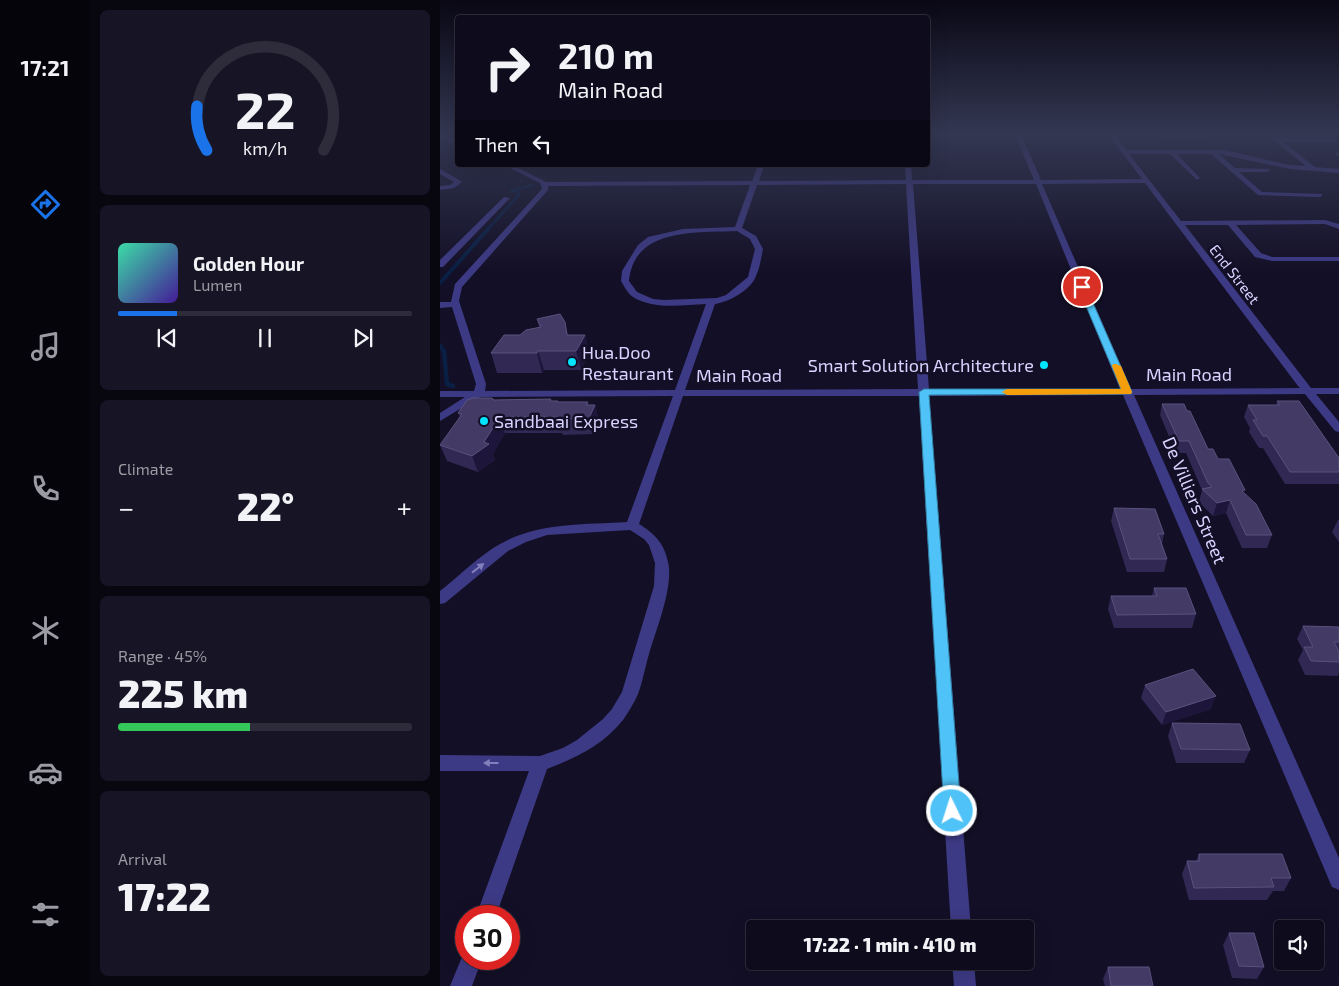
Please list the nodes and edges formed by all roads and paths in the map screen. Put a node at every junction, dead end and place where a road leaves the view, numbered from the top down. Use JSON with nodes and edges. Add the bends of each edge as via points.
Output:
{"nodes":[{"id":1,"x":456,"y":180,"type":"edge"},
{"id":2,"x":537,"y":180,"type":"edge"},
{"id":3,"x":1244,"y":180,"type":"edge"},
{"id":4,"x":755,"y":182,"type":"junction"},
{"id":5,"x":910,"y":182,"type":"junction"},
{"id":6,"x":1037,"y":182,"type":"junction"},
{"id":7,"x":1147,"y":182,"type":"joint"},
{"id":8,"x":545,"y":184,"type":"junction"},
{"id":9,"x":441,"y":189,"type":"edge"},
{"id":10,"x":1320,"y":195,"type":"dead end"},
{"id":11,"x":506,"y":198,"type":"dead end"},
{"id":12,"x":1229,"y":222,"type":"junction"},
{"id":13,"x":1179,"y":223,"type":"junction"},
{"id":14,"x":1339,"y":227,"type":"edge"},
{"id":15,"x":738,"y":229,"type":"junction"},
{"id":16,"x":1339,"y":259,"type":"edge"},
{"id":17,"x":440,"y":266,"type":"edge"},
{"id":18,"x":711,"y":303,"type":"junction"},
{"id":19,"x":456,"y":304,"type":"junction"},
{"id":20,"x":440,"y":305,"type":"edge"},
{"id":21,"x":1309,"y":391,"type":"junction"},
{"id":22,"x":1339,"y":391,"type":"edge"},
{"id":23,"x":924,"y":392,"type":"junction"},
{"id":24,"x":1127,"y":392,"type":"junction"},
{"id":25,"x":679,"y":393,"type":"junction"},
{"id":26,"x":440,"y":394,"type":"edge"},
{"id":27,"x":478,"y":394,"type":"junction"},
{"id":28,"x":440,"y":418,"type":"edge"},
{"id":29,"x":1339,"y":429,"type":"edge"},
{"id":30,"x":632,"y":526,"type":"junction"},
{"id":31,"x":440,"y":599,"type":"edge"},
{"id":32,"x":440,"y":763,"type":"edge"},
{"id":33,"x":540,"y":764,"type":"junction"},
{"id":34,"x":1339,"y":880,"type":"edge"},
{"id":35,"x":490,"y":905,"type":"edge"},
{"id":36,"x":959,"y":920,"type":"edge"},
{"id":37,"x":467,"y":970,"type":"edge"},
{"id":38,"x":964,"y":970,"type":"edge"},
{"id":39,"x":462,"y":986,"type":"edge"},
{"id":40,"x":965,"y":986,"type":"edge"}],
"edges":[{"from":1,"to":9,"type":"street","via":[[459,182],[456,186]]},
{"from":2,"to":8,"type":"street"},
{"from":3,"to":10,"type":"street","via":[[1262,195]]},
{"from":4,"to":5,"type":"street"},
{"from":4,"to":8,"type":"street"},
{"from":4,"to":15,"type":"street"},
{"from":5,"to":6,"type":"street"},
{"from":5,"to":23,"type":"street"},
{"from":6,"to":7,"type":"street"},
{"from":6,"to":24,"type":"street","name":"De Villiers Street"},
{"from":7,"to":13,"type":"street","name":"End Street"},
{"from":8,"to":19,"type":"street","via":[[544,191],[458,286],[454,297]]},
{"from":11,"to":17,"type":"street"},
{"from":12,"to":13,"type":"street"},
{"from":12,"to":14,"type":"street","via":[[1325,222]]},
{"from":12,"to":16,"type":"street","via":[[1262,258]]},
{"from":13,"to":21,"type":"street","name":"End Street"},
{"from":15,"to":18,"type":"street","via":[[758,245],[752,277],[743,288]]},
{"from":15,"to":18,"type":"street","via":[[682,230],[657,236],[642,245],[626,270],[625,281],[642,298],[664,303]]},
{"from":18,"to":25,"type":"street"},
{"from":19,"to":20,"type":"street"},
{"from":19,"to":27,"type":"street","via":[[481,384]]},
{"from":21,"to":22,"type":"street","name":"Main Road"},
{"from":21,"to":24,"type":"street","name":"Main Road"},
{"from":21,"to":29,"type":"street","name":"End Street"},
{"from":23,"to":24,"type":"street","name":"Main Road"},
{"from":23,"to":25,"type":"street","name":"Main Road"},
{"from":23,"to":36,"type":"street"},
{"from":24,"to":34,"type":"street","name":"De Villiers Street"},
{"from":25,"to":27,"type":"street","name":"Main Road"},
{"from":25,"to":30,"type":"street"},
{"from":26,"to":27,"type":"street","name":"Main Road"},
{"from":27,"to":28,"type":"street"},
{"from":31,"to":30,"type":"street","one_way":true,"via":[[504,548],[533,534],[558,529]]},
{"from":30,"to":33,"type":"street","via":[[655,544],[660,553],[663,574],[630,693],[618,714],[597,735],[569,753]]},
{"from":33,"to":32,"type":"street","one_way":true},
{"from":33,"to":35,"type":"street"},
{"from":37,"to":39,"type":"street"},
{"from":38,"to":40,"type":"street"}]}
